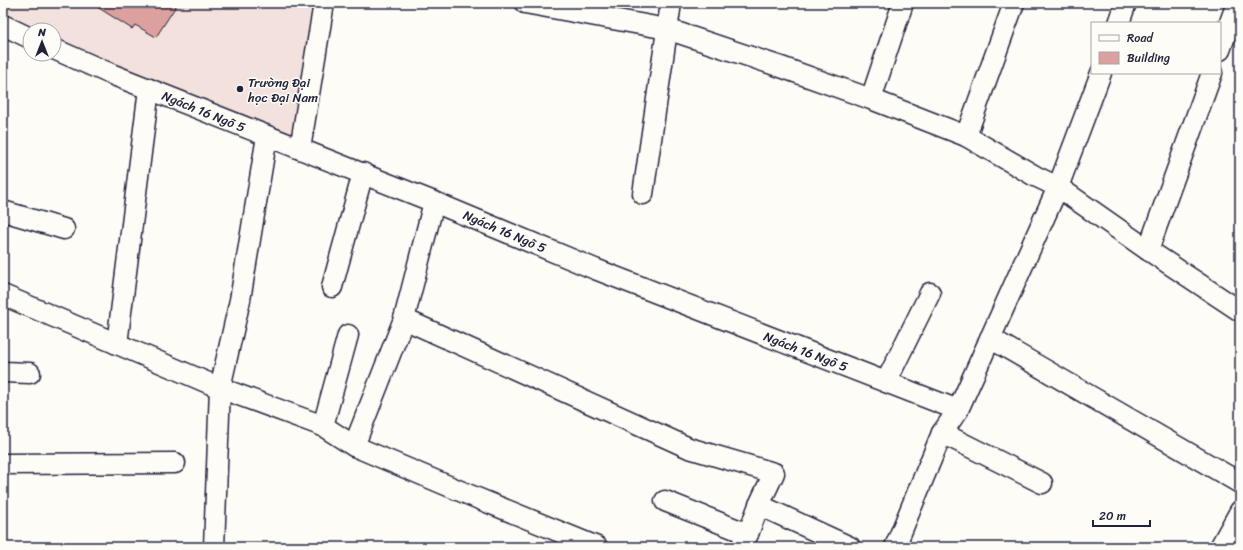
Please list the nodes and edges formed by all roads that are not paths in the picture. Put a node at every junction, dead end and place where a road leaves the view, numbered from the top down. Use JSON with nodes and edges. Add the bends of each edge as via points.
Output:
{"nodes":[{"id":1,"x":324,"y":3,"type":"edge"},
{"id":2,"x":525,"y":3,"type":"edge"},
{"id":3,"x":671,"y":3,"type":"edge"},
{"id":4,"x":902,"y":3,"type":"edge"},
{"id":5,"x":1014,"y":3,"type":"edge"},
{"id":6,"x":1126,"y":3,"type":"edge"},
{"id":7,"x":1233,"y":6,"type":"edge"},
{"id":8,"x":1119,"y":22,"type":"edge"},
{"id":9,"x":3,"y":26,"type":"edge"},
{"id":10,"x":667,"y":29,"type":"junction"},
{"id":11,"x":22,"y":34,"type":"edge"},
{"id":12,"x":1221,"y":47,"type":"edge"},
{"id":13,"x":62,"y":53,"type":"edge"},
{"id":14,"x":1100,"y":74,"type":"edge"},
{"id":15,"x":1212,"y":74,"type":"edge"},
{"id":16,"x":149,"y":89,"type":"junction"},
{"id":17,"x":871,"y":99,"type":"junction"},
{"id":18,"x":267,"y":136,"type":"junction"},
{"id":19,"x":966,"y":136,"type":"junction"},
{"id":20,"x":300,"y":149,"type":"junction"},
{"id":21,"x":363,"y":173,"type":"junction"},
{"id":22,"x":1058,"y":188,"type":"junction"},
{"id":23,"x":643,"y":194,"type":"dead end"},
{"id":24,"x":434,"y":202,"type":"junction"},
{"id":25,"x":3,"y":210,"type":"edge"},
{"id":26,"x":64,"y":229,"type":"dead end"},
{"id":27,"x":1148,"y":250,"type":"junction"},
{"id":28,"x":332,"y":287,"type":"dead end"},
{"id":29,"x":930,"y":293,"type":"dead end"},
{"id":30,"x":3,"y":295,"type":"edge"},
{"id":31,"x":1240,"y":311,"type":"edge"},
{"id":32,"x":404,"y":319,"type":"junction"},
{"id":33,"x":348,"y":334,"type":"dead end"},
{"id":34,"x":990,"y":338,"type":"junction"},
{"id":35,"x":117,"y":344,"type":"junction"},
{"id":36,"x":3,"y":372,"type":"edge"},
{"id":37,"x":30,"y":373,"type":"dead end"},
{"id":38,"x":886,"y":382,"type":"junction"},
{"id":39,"x":220,"y":388,"type":"junction"},
{"id":40,"x":958,"y":410,"type":"junction"},
{"id":41,"x":323,"y":426,"type":"junction"},
{"id":42,"x":942,"y":433,"type":"junction"},
{"id":43,"x":354,"y":446,"type":"junction"},
{"id":44,"x":175,"y":463,"type":"dead end"},
{"id":45,"x":3,"y":464,"type":"edge"},
{"id":46,"x":1240,"y":483,"type":"edge"},
{"id":47,"x":1042,"y":484,"type":"dead end"},
{"id":48,"x":665,"y":502,"type":"dead end"},
{"id":49,"x":759,"y":505,"type":"junction"},
{"id":50,"x":1240,"y":511,"type":"edge"},
{"id":51,"x":745,"y":540,"type":"edge"},
{"id":52,"x":214,"y":547,"type":"edge"},
{"id":53,"x":597,"y":547,"type":"edge"},
{"id":54,"x":850,"y":547,"type":"edge"},
{"id":55,"x":896,"y":547,"type":"edge"},
{"id":56,"x":1220,"y":547,"type":"edge"}],
"edges":[{"from":1,"to":20,"type":"lane"},
{"from":2,"to":10,"type":"lane"},
{"from":3,"to":10,"type":"lane"},
{"from":4,"to":17,"type":"lane"},
{"from":5,"to":19,"type":"lane"},
{"from":6,"to":8,"type":"lane"},
{"from":7,"to":12,"type":"lane"},
{"from":9,"to":11,"type":"lane"},
{"from":10,"to":17,"type":"lane"},
{"from":10,"to":23,"type":"lane"},
{"from":13,"to":16,"type":"lane","name":"Ngách 16 Ngõ 5"},
{"from":14,"to":22,"type":"lane"},
{"from":15,"to":27,"type":"lane"},
{"from":16,"to":18,"type":"lane","name":"Ngách 16 Ngõ 5"},
{"from":16,"to":35,"type":"lane"},
{"from":17,"to":19,"type":"lane"},
{"from":18,"to":20,"type":"lane","name":"Ngách 16 Ngõ 5"},
{"from":18,"to":39,"type":"lane","via":[[240,300]]},
{"from":19,"to":22,"type":"lane"},
{"from":20,"to":21,"type":"lane","name":"Ngách 16 Ngõ 5"},
{"from":21,"to":24,"type":"lane","name":"Ngách 16 Ngõ 5"},
{"from":21,"to":28,"type":"lane"},
{"from":22,"to":27,"type":"lane"},
{"from":22,"to":34,"type":"lane"},
{"from":24,"to":32,"type":"lane"},
{"from":24,"to":38,"type":"lane","name":"Ngách 16 Ngõ 5","via":[[595,269]]},
{"from":25,"to":26,"type":"lane"},
{"from":27,"to":31,"type":"lane"},
{"from":29,"to":38,"type":"lane"},
{"from":30,"to":35,"type":"lane"},
{"from":32,"to":43,"type":"lane"},
{"from":32,"to":49,"type":"lane","via":[[689,448],[774,473]]},
{"from":33,"to":41,"type":"lane"},
{"from":34,"to":40,"type":"lane"},
{"from":34,"to":46,"type":"lane"},
{"from":35,"to":39,"type":"lane"},
{"from":36,"to":37,"type":"lane"},
{"from":38,"to":40,"type":"lane","name":"Ngách 16 Ngõ 5"},
{"from":39,"to":41,"type":"lane"},
{"from":39,"to":52,"type":"lane"},
{"from":40,"to":42,"type":"lane"},
{"from":41,"to":43,"type":"lane"},
{"from":42,"to":47,"type":"lane"},
{"from":42,"to":55,"type":"lane"},
{"from":43,"to":53,"type":"lane"},
{"from":44,"to":45,"type":"lane"},
{"from":48,"to":51,"type":"lane"},
{"from":49,"to":51,"type":"lane"},
{"from":49,"to":54,"type":"lane"},
{"from":50,"to":56,"type":"lane"}]}
